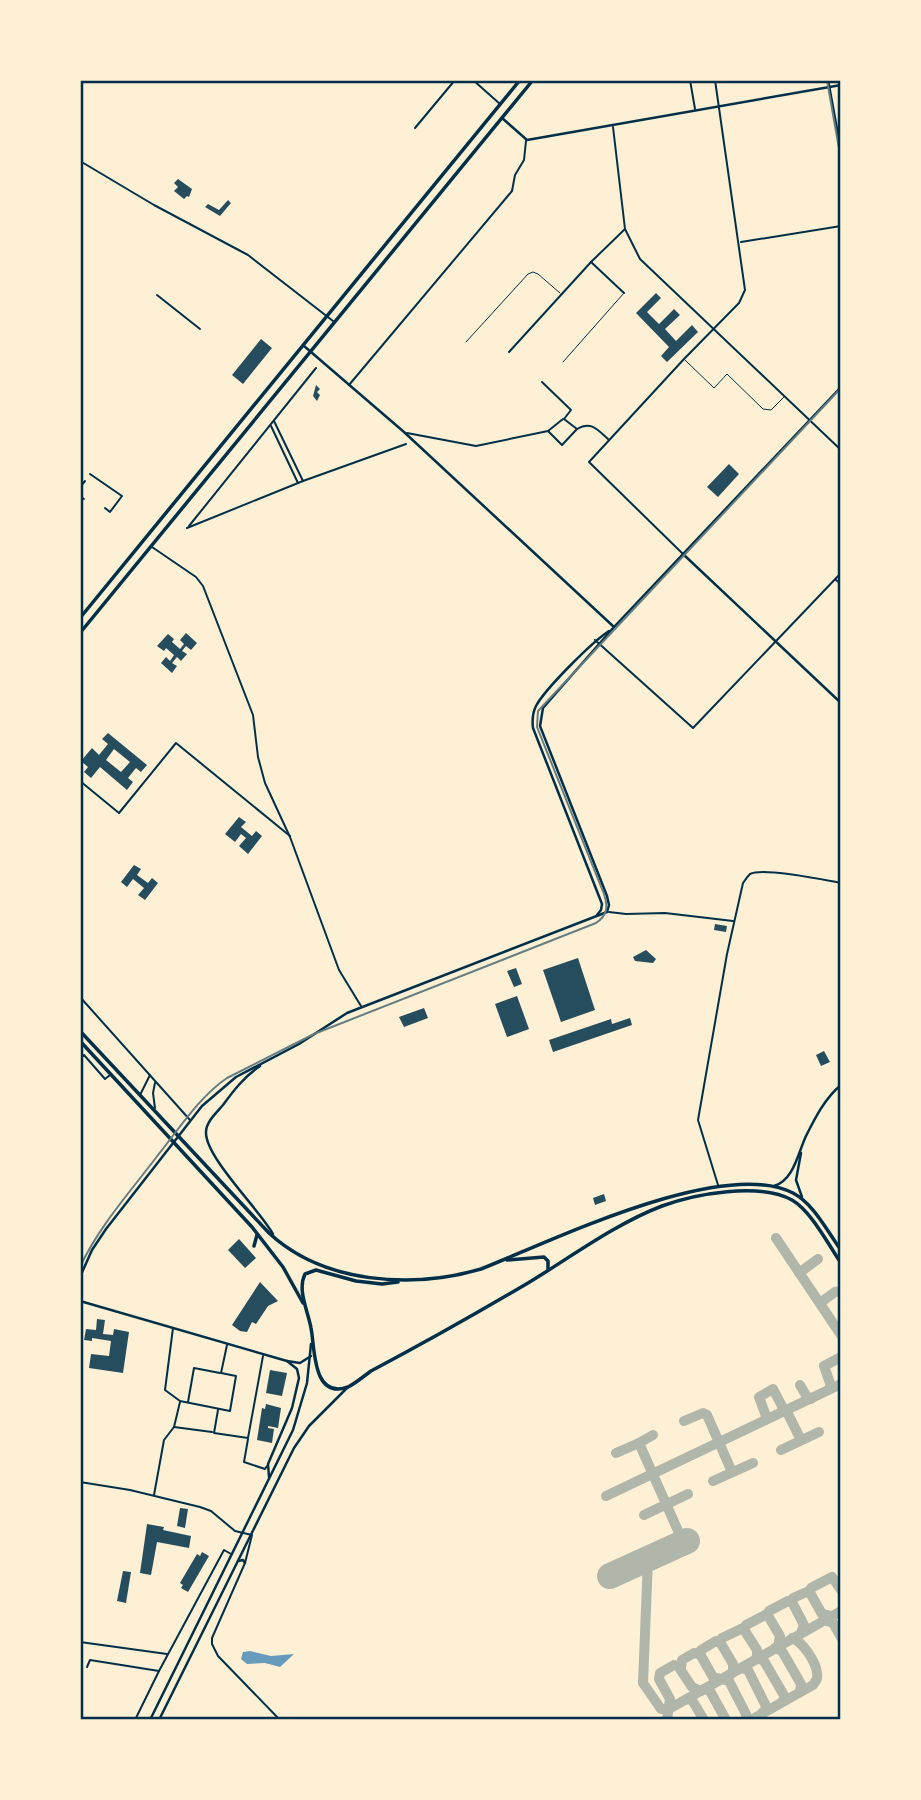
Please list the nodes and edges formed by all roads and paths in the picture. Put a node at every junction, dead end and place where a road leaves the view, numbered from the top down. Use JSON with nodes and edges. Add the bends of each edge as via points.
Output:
{"nodes":[{"id":1,"x":455,"y":80,"type":"edge"},
{"id":2,"x":473,"y":80,"type":"edge"},
{"id":3,"x":520,"y":80,"type":"edge"},
{"id":4,"x":533,"y":80,"type":"edge"},
{"id":5,"x":690,"y":80,"type":"edge"},
{"id":6,"x":715,"y":80,"type":"edge"},
{"id":7,"x":828,"y":80,"type":"edge"},
{"id":8,"x":841,"y":85,"type":"edge"},
{"id":9,"x":830,"y":87,"type":"junction"},
{"id":10,"x":500,"y":104,"type":"junction"},
{"id":11,"x":718,"y":105,"type":"junction"},
{"id":12,"x":695,"y":110,"type":"junction"},
{"id":13,"x":502,"y":118,"type":"junction"},
{"id":14,"x":612,"y":126,"type":"junction"},
{"id":15,"x":415,"y":128,"type":"dead end"},
{"id":16,"x":527,"y":140,"type":"junction"},
{"id":17,"x":841,"y":151,"type":"edge"},
{"id":18,"x":80,"y":162,"type":"edge"},
{"id":19,"x":841,"y":226,"type":"edge"},
{"id":20,"x":625,"y":229,"type":"junction"},
{"id":21,"x":740,"y":242,"type":"junction"},
{"id":22,"x":591,"y":262,"type":"junction"},
{"id":23,"x":624,"y":293,"type":"joint"},
{"id":24,"x":157,"y":295,"type":"dead end"},
{"id":25,"x":562,"y":295,"type":"junction"},
{"id":26,"x":327,"y":317,"type":"junction"},
{"id":27,"x":335,"y":323,"type":"junction"},
{"id":28,"x":200,"y":329,"type":"dead end"},
{"id":29,"x":713,"y":329,"type":"junction"},
{"id":30,"x":466,"y":342,"type":"dead end"},
{"id":31,"x":304,"y":346,"type":"junction"},
{"id":32,"x":311,"y":352,"type":"junction"},
{"id":33,"x":509,"y":352,"type":"dead end"},
{"id":34,"x":684,"y":359,"type":"junction"},
{"id":35,"x":563,"y":362,"type":"dead end"},
{"id":36,"x":316,"y":368,"type":"dead end"},
{"id":37,"x":542,"y":382,"type":"dead end"},
{"id":38,"x":349,"y":386,"type":"junction"},
{"id":39,"x":841,"y":387,"type":"edge"},
{"id":40,"x":784,"y":397,"type":"junction"},
{"id":41,"x":564,"y":419,"type":"junction"},
{"id":42,"x":274,"y":420,"type":"junction"},
{"id":43,"x":809,"y":421,"type":"junction"},
{"id":44,"x":270,"y":425,"type":"junction"},
{"id":45,"x":577,"y":429,"type":"junction"},
{"id":46,"x":548,"y":431,"type":"junction"},
{"id":47,"x":404,"y":432,"type":"junction"},
{"id":48,"x":609,"y":439,"type":"junction"},
{"id":49,"x":406,"y":444,"type":"dead end"},
{"id":50,"x":841,"y":450,"type":"edge"},
{"id":51,"x":90,"y":474,"type":"dead end"},
{"id":52,"x":85,"y":481,"type":"dead end"},
{"id":53,"x":303,"y":481,"type":"junction"},
{"id":54,"x":299,"y":484,"type":"junction"},
{"id":55,"x":80,"y":487,"type":"edge"},
{"id":56,"x":80,"y":496,"type":"edge"},
{"id":57,"x":84,"y":499,"type":"dead end"},
{"id":58,"x":105,"y":508,"type":"dead end"},
{"id":59,"x":151,"y":546,"type":"junction"},
{"id":60,"x":683,"y":554,"type":"junction"},
{"id":61,"x":841,"y":573,"type":"edge"},
{"id":62,"x":835,"y":579,"type":"junction"},
{"id":63,"x":841,"y":584,"type":"edge"},
{"id":64,"x":80,"y":618,"type":"edge"},
{"id":65,"x":614,"y":627,"type":"junction"},
{"id":66,"x":80,"y":633,"type":"edge"},
{"id":67,"x":595,"y":640,"type":"junction"},
{"id":68,"x":776,"y":641,"type":"junction"},
{"id":69,"x":600,"y":645,"type":"junction"},
{"id":70,"x":841,"y":703,"type":"edge"},
{"id":71,"x":80,"y":781,"type":"edge"},
{"id":72,"x":290,"y":837,"type":"junction"},
{"id":73,"x":841,"y":883,"type":"edge"},
{"id":74,"x":607,"y":912,"type":"junction"},
{"id":75,"x":596,"y":917,"type":"junction"},
{"id":76,"x":734,"y":921,"type":"junction"},
{"id":77,"x":80,"y":997,"type":"edge"},
{"id":78,"x":361,"y":1007,"type":"junction"},
{"id":79,"x":80,"y":1031,"type":"edge"},
{"id":80,"x":80,"y":1041,"type":"edge"},
{"id":81,"x":80,"y":1059,"type":"edge"},
{"id":82,"x":270,"y":1060,"type":"junction"},
{"id":83,"x":111,"y":1074,"type":"junction"},
{"id":84,"x":151,"y":1074,"type":"junction"},
{"id":85,"x":155,"y":1080,"type":"junction"},
{"id":86,"x":841,"y":1084,"type":"edge"},
{"id":87,"x":139,"y":1095,"type":"junction"},
{"id":88,"x":213,"y":1096,"type":"junction"},
{"id":89,"x":226,"y":1100,"type":"junction"},
{"id":90,"x":145,"y":1102,"type":"junction"},
{"id":91,"x":140,"y":1107,"type":"junction"},
{"id":92,"x":156,"y":1113,"type":"junction"},
{"id":93,"x":190,"y":1121,"type":"junction"},
{"id":94,"x":806,"y":1136,"type":"junction"},
{"id":95,"x":774,"y":1186,"type":"junction"},
{"id":96,"x":718,"y":1187,"type":"junction"},
{"id":97,"x":226,"y":1200,"type":"junction"},
{"id":98,"x":804,"y":1200,"type":"junction"},
{"id":99,"x":226,"y":1207,"type":"dead end"},
{"id":100,"x":252,"y":1227,"type":"junction"},
{"id":101,"x":277,"y":1240,"type":"junction"},
{"id":102,"x":254,"y":1247,"type":"dead end"},
{"id":103,"x":841,"y":1250,"type":"edge"},
{"id":104,"x":504,"y":1260,"type":"junction"},
{"id":105,"x":841,"y":1263,"type":"edge"},
{"id":106,"x":547,"y":1271,"type":"junction"},
{"id":107,"x":80,"y":1278,"type":"edge"},
{"id":108,"x":409,"y":1280,"type":"junction"},
{"id":109,"x":80,"y":1301,"type":"edge"},
{"id":110,"x":306,"y":1308,"type":"junction"},
{"id":111,"x":173,"y":1327,"type":"junction"},
{"id":112,"x":312,"y":1330,"type":"junction"},
{"id":113,"x":227,"y":1344,"type":"junction"},
{"id":114,"x":263,"y":1355,"type":"junction"},
{"id":115,"x":311,"y":1356,"type":"junction"},
{"id":116,"x":287,"y":1362,"type":"junction"},
{"id":117,"x":221,"y":1373,"type":"junction"},
{"id":118,"x":351,"y":1385,"type":"junction"},
{"id":119,"x":180,"y":1401,"type":"junction"},
{"id":120,"x":188,"y":1403,"type":"junction"},
{"id":121,"x":219,"y":1409,"type":"junction"},
{"id":122,"x":174,"y":1427,"type":"junction"},
{"id":123,"x":214,"y":1433,"type":"junction"},
{"id":124,"x":248,"y":1438,"type":"junction"},
{"id":125,"x":268,"y":1464,"type":"junction"},
{"id":126,"x":269,"y":1477,"type":"junction"},
{"id":127,"x":80,"y":1482,"type":"edge"},
{"id":128,"x":154,"y":1496,"type":"junction"},
{"id":129,"x":242,"y":1531,"type":"junction"},
{"id":130,"x":252,"y":1535,"type":"junction"},
{"id":131,"x":232,"y":1555,"type":"junction"},
{"id":132,"x":238,"y":1561,"type":"junction"},
{"id":133,"x":245,"y":1563,"type":"junction"},
{"id":134,"x":80,"y":1642,"type":"edge"},
{"id":135,"x":168,"y":1655,"type":"junction"},
{"id":136,"x":87,"y":1667,"type":"dead end"},
{"id":137,"x":159,"y":1671,"type":"junction"},
{"id":138,"x":135,"y":1720,"type":"edge"},
{"id":139,"x":150,"y":1720,"type":"edge"},
{"id":140,"x":159,"y":1720,"type":"edge"},
{"id":141,"x":280,"y":1720,"type":"edge"}],
"edges":[{"from":1,"to":15,"type":"street"},
{"from":2,"to":10,"type":"street"},
{"from":3,"to":10,"type":"main road"},
{"from":4,"to":13,"type":"main road"},
{"from":5,"to":12,"type":"street"},
{"from":6,"to":11,"type":"street"},
{"from":7,"to":9,"type":"main road"},
{"from":8,"to":9,"type":"main road"},
{"from":9,"to":11,"type":"main road"},
{"from":9,"to":17,"type":"main road"},
{"from":10,"to":26,"type":"main road"},
{"from":11,"to":12,"type":"main road"},
{"from":11,"to":21,"type":"street"},
{"from":12,"to":14,"type":"main road"},
{"from":13,"to":16,"type":"main road"},
{"from":13,"to":27,"type":"main road"},
{"from":14,"to":16,"type":"main road"},
{"from":14,"to":20,"type":"street"},
{"from":16,"to":38,"type":"street","via":[[512,191]]},
{"from":18,"to":26,"type":"street","via":[[248,255]]},
{"from":19,"to":21,"type":"street"},
{"from":20,"to":22,"type":"street"},
{"from":20,"to":29,"type":"street","via":[[640,259]]},
{"from":21,"to":29,"type":"street","via":[[746,283],[743,297]]},
{"from":22,"to":23,"type":"street"},
{"from":22,"to":25,"type":"street"},
{"from":23,"to":35,"type":"lane"},
{"from":24,"to":28,"type":"street"},
{"from":25,"to":30,"type":"lane","via":[[538,274],[528,274]]},
{"from":25,"to":33,"type":"street"},
{"from":26,"to":27,"type":"street"},
{"from":26,"to":31,"type":"main road"},
{"from":27,"to":32,"type":"main road"},
{"from":29,"to":34,"type":"street"},
{"from":29,"to":40,"type":"street"},
{"from":31,"to":32,"type":"main road"},
{"from":31,"to":64,"type":"main road"},
{"from":32,"to":38,"type":"main road"},
{"from":32,"to":59,"type":"main road"},
{"from":34,"to":40,"type":"lane","via":[[714,388],[727,374],[764,409],[771,410]]},
{"from":34,"to":48,"type":"street"},
{"from":36,"to":42,"type":"street"},
{"from":37,"to":41,"type":"street","via":[[571,410]]},
{"from":38,"to":47,"type":"main road"},
{"from":39,"to":43,"type":"main road"},
{"from":40,"to":43,"type":"street"},
{"from":41,"to":45,"type":"street"},
{"from":41,"to":46,"type":"street"},
{"from":42,"to":44,"type":"street"},
{"from":42,"to":53,"type":"street"},
{"from":43,"to":50,"type":"street"},
{"from":43,"to":60,"type":"main road"},
{"from":44,"to":54,"type":"street"},
{"from":44,"to":54,"type":"street","via":[[187,528]]},
{"from":45,"to":46,"type":"street","via":[[562,444]]},
{"from":45,"to":48,"type":"street","via":[[591,425]]},
{"from":46,"to":47,"type":"street","via":[[476,446]]},
{"from":47,"to":65,"type":"main road"},
{"from":48,"to":60,"type":"street","via":[[589,462]]},
{"from":49,"to":53,"type":"street"},
{"from":51,"to":58,"type":"street","via":[[122,496],[110,512]]},
{"from":52,"to":55,"type":"street"},
{"from":53,"to":54,"type":"street"},
{"from":56,"to":57,"type":"street"},
{"from":59,"to":66,"type":"main road"},
{"from":59,"to":72,"type":"street","via":[[203,586],[253,715],[265,783]]},
{"from":60,"to":65,"type":"main road"},
{"from":60,"to":68,"type":"main road"},
{"from":61,"to":62,"type":"street"},
{"from":62,"to":63,"type":"street"},
{"from":62,"to":68,"type":"street"},
{"from":65,"to":67,"type":"main road"},
{"from":65,"to":69,"type":"main road"},
{"from":67,"to":69,"type":"street"},
{"from":67,"to":75,"type":"main road","via":[[540,701],[532,722],[601,904]]},
{"from":68,"to":69,"type":"street","via":[[693,728]]},
{"from":68,"to":70,"type":"main road"},
{"from":69,"to":74,"type":"main road","via":[[546,704],[540,721],[607,896]]},
{"from":71,"to":72,"type":"street","via":[[119,813],[176,743]]},
{"from":72,"to":78,"type":"street","via":[[339,970]]},
{"from":73,"to":76,"type":"street","via":[[785,874],[749,875]]},
{"from":74,"to":75,"type":"main road"},
{"from":74,"to":76,"type":"street"},
{"from":75,"to":78,"type":"main road"},
{"from":76,"to":96,"type":"street","via":[[698,1120]]},
{"from":77,"to":84,"type":"street"},
{"from":78,"to":82,"type":"main road"},
{"from":79,"to":87,"type":"main road"},
{"from":80,"to":83,"type":"main road"},
{"from":81,"to":83,"type":"street","via":[[84,1055],[105,1079]]},
{"from":82,"to":88,"type":"main road","via":[[236,1077]]},
{"from":82,"to":89,"type":"main road","via":[[246,1076]]},
{"from":83,"to":91,"type":"main road"},
{"from":84,"to":85,"type":"street"},
{"from":84,"to":87,"type":"street"},
{"from":85,"to":92,"type":"street"},
{"from":85,"to":93,"type":"street"},
{"from":86,"to":94,"type":"main road"},
{"from":87,"to":90,"type":"main road"},
{"from":88,"to":89,"type":"main road","via":[[224,1091]]},
{"from":88,"to":93,"type":"main road"},
{"from":89,"to":101,"type":"main road","via":[[208,1124],[206,1137]]},
{"from":90,"to":91,"type":"main road"},
{"from":90,"to":92,"type":"main road"},
{"from":91,"to":97,"type":"main road"},
{"from":92,"to":101,"type":"main road"},
{"from":93,"to":107,"type":"main road","via":[[99,1239]]},
{"from":94,"to":95,"type":"main road","via":[[790,1174]]},
{"from":94,"to":98,"type":"main road","via":[[796,1174]]},
{"from":95,"to":96,"type":"main road"},
{"from":95,"to":98,"type":"main road"},
{"from":96,"to":104,"type":"main road","via":[[658,1199]]},
{"from":97,"to":99,"type":"main road"},
{"from":97,"to":100,"type":"main road"},
{"from":98,"to":103,"type":"main road"},
{"from":100,"to":102,"type":"main road","via":[[257,1237]]},
{"from":100,"to":110,"type":"main road","via":[[283,1267]]},
{"from":101,"to":108,"type":"main road","via":[[288,1250],[335,1270]]},
{"from":104,"to":106,"type":"main road","via":[[544,1257],[549,1263]]},
{"from":104,"to":108,"type":"main road","via":[[466,1273]]},
{"from":105,"to":106,"type":"main road","via":[[803,1209],[785,1197],[743,1191],[665,1205]]},
{"from":106,"to":118,"type":"main road"},
{"from":108,"to":110,"type":"main road","via":[[382,1284],[310,1270],[302,1280]]},
{"from":109,"to":111,"type":"main road"},
{"from":110,"to":112,"type":"main road"},
{"from":111,"to":113,"type":"main road"},
{"from":111,"to":119,"type":"street","via":[[165,1390]]},
{"from":112,"to":115,"type":"main road"},
{"from":112,"to":118,"type":"main road","via":[[319,1377],[333,1387]]},
{"from":113,"to":114,"type":"main road"},
{"from":113,"to":117,"type":"street"},
{"from":114,"to":116,"type":"main road"},
{"from":114,"to":124,"type":"street"},
{"from":115,"to":116,"type":"main road","via":[[300,1363]]},
{"from":115,"to":126,"type":"main road","via":[[297,1421]]},
{"from":116,"to":125,"type":"main road","via":[[297,1369],[299,1378],[292,1408]]},
{"from":117,"to":120,"type":"street","via":[[194,1368]]},
{"from":117,"to":121,"type":"street","via":[[236,1376],[230,1411]]},
{"from":118,"to":130,"type":"main road","via":[[299,1439]]},
{"from":119,"to":120,"type":"street"},
{"from":119,"to":122,"type":"street"},
{"from":120,"to":121,"type":"street"},
{"from":121,"to":123,"type":"street"},
{"from":122,"to":123,"type":"street"},
{"from":122,"to":128,"type":"street","via":[[164,1440]]},
{"from":123,"to":124,"type":"street"},
{"from":124,"to":125,"type":"street","via":[[244,1462],[265,1469]]},
{"from":125,"to":126,"type":"main road"},
{"from":126,"to":129,"type":"main road"},
{"from":127,"to":128,"type":"street"},
{"from":128,"to":129,"type":"street","via":[[211,1511],[235,1531]]},
{"from":129,"to":130,"type":"street"},
{"from":129,"to":131,"type":"main road"},
{"from":130,"to":132,"type":"main road"},
{"from":130,"to":133,"type":"street"},
{"from":131,"to":135,"type":"street","via":[[224,1550]]},
{"from":131,"to":139,"type":"main road"},
{"from":132,"to":133,"type":"main road"},
{"from":132,"to":140,"type":"main road"},
{"from":133,"to":141,"type":"street","via":[[212,1644],[218,1656]]},
{"from":134,"to":135,"type":"street"},
{"from":135,"to":137,"type":"street"},
{"from":136,"to":137,"type":"street","via":[[90,1660]]},
{"from":137,"to":138,"type":"street"}]}
